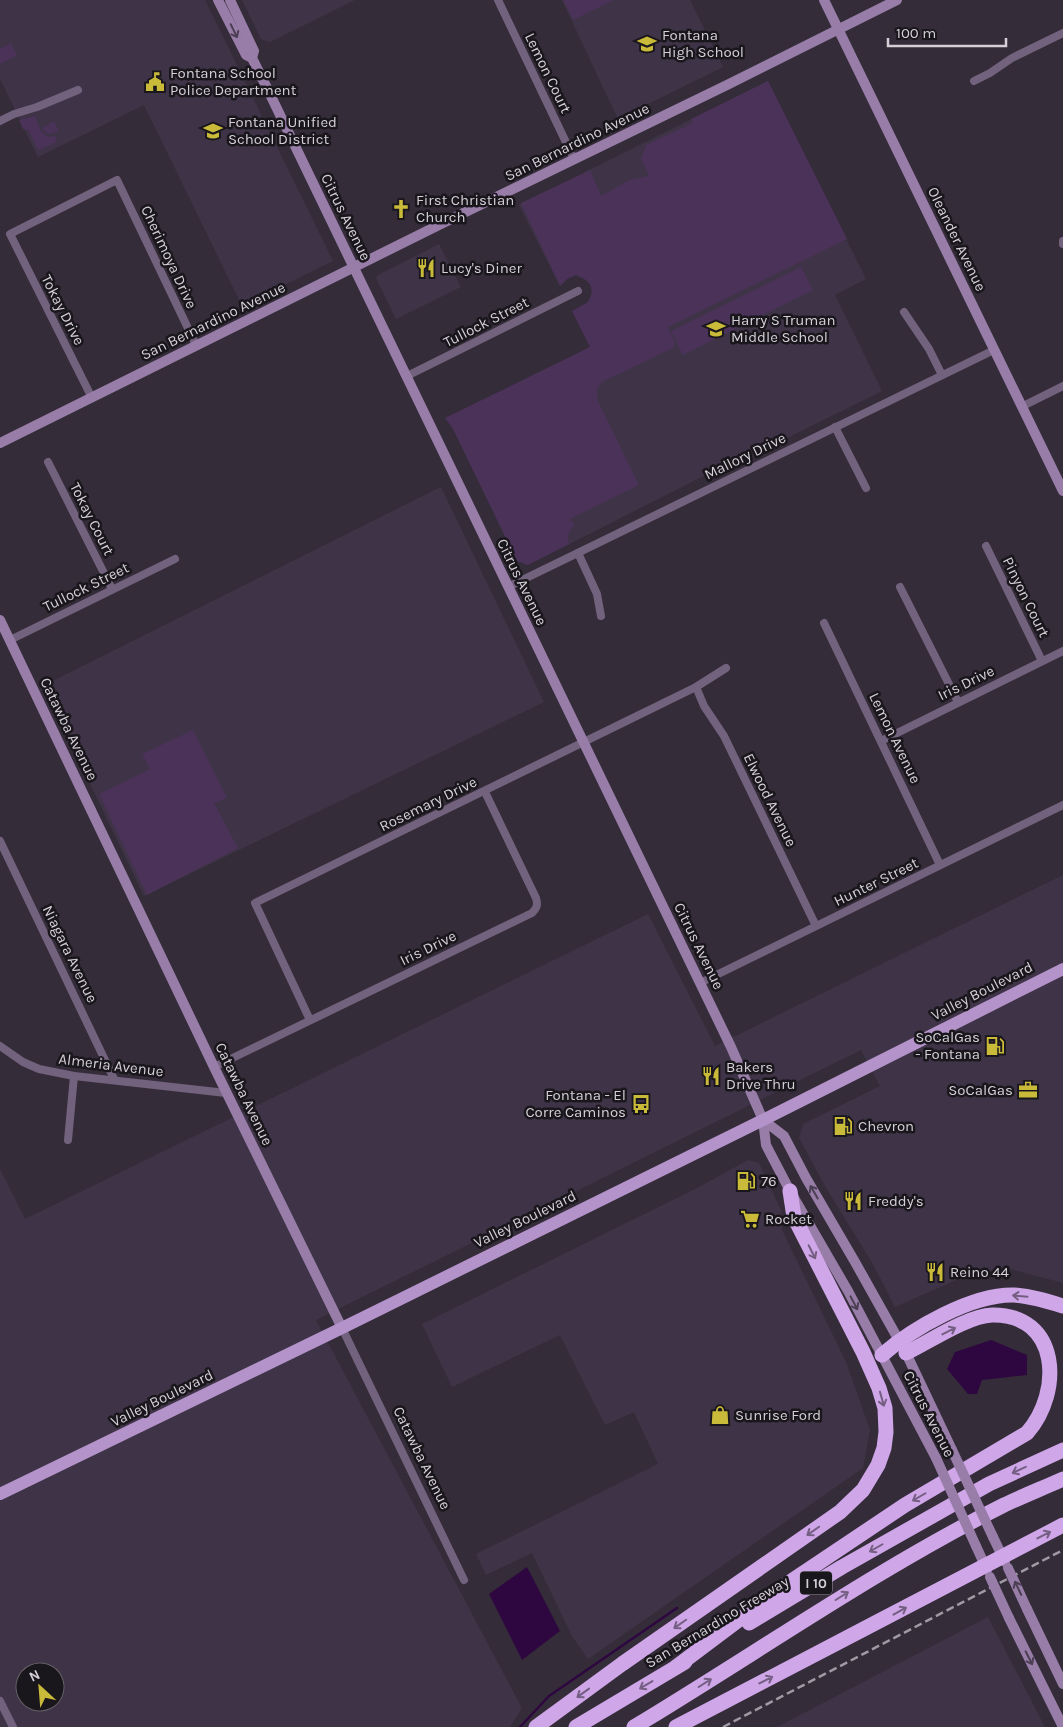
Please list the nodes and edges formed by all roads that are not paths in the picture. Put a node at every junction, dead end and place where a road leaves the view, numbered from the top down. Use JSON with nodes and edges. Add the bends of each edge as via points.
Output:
{"nodes":[{"id":1,"x":218,"y":0,"type":"edge"},
{"id":2,"x":230,"y":0,"type":"edge"},
{"id":3,"x":498,"y":0,"type":"edge"},
{"id":4,"x":824,"y":0,"type":"edge"},
{"id":5,"x":897,"y":0,"type":"edge"},
{"id":6,"x":838,"y":29,"type":"junction"},
{"id":7,"x":1063,"y":33,"type":"edge"},
{"id":8,"x":252,"y":58,"type":"junction"},
{"id":9,"x":974,"y":81,"type":"dead end"},
{"id":10,"x":78,"y":90,"type":"dead end"},
{"id":11,"x":0,"y":121,"type":"edge"},
{"id":12,"x":574,"y":159,"type":"junction"},
{"id":13,"x":118,"y":180,"type":"joint"},
{"id":14,"x":354,"y":267,"type":"junction"},
{"id":15,"x":578,"y":291,"type":"dead end"},
{"id":16,"x":904,"y":312,"type":"dead end"},
{"id":17,"x":196,"y":345,"type":"junction"},
{"id":18,"x":994,"y":350,"type":"junction"},
{"id":19,"x":942,"y":374,"type":"junction"},
{"id":20,"x":407,"y":376,"type":"junction"},
{"id":21,"x":1063,"y":386,"type":"edge"},
{"id":22,"x":92,"y":398,"type":"junction"},
{"id":23,"x":1021,"y":407,"type":"junction"},
{"id":24,"x":835,"y":427,"type":"junction"},
{"id":25,"x":0,"y":443,"type":"edge"},
{"id":26,"x":48,"y":462,"type":"dead end"},
{"id":27,"x":866,"y":488,"type":"dead end"},
{"id":28,"x":1063,"y":491,"type":"edge"},
{"id":29,"x":986,"y":546,"type":"dead end"},
{"id":30,"x":578,"y":553,"type":"junction"},
{"id":31,"x":175,"y":559,"type":"dead end"},
{"id":32,"x":508,"y":587,"type":"junction"},
{"id":33,"x":900,"y":587,"type":"dead end"},
{"id":34,"x":112,"y":589,"type":"junction"},
{"id":35,"x":601,"y":616,"type":"dead end"},
{"id":36,"x":0,"y":620,"type":"edge"},
{"id":37,"x":824,"y":623,"type":"dead end"},
{"id":38,"x":10,"y":640,"type":"junction"},
{"id":39,"x":1063,"y":651,"type":"edge"},
{"id":40,"x":1042,"y":661,"type":"junction"},
{"id":41,"x":726,"y":668,"type":"dead end"},
{"id":42,"x":696,"y":688,"type":"junction"},
{"id":43,"x":958,"y":702,"type":"junction"},
{"id":44,"x":881,"y":740,"type":"junction"},
{"id":45,"x":584,"y":743,"type":"junction"},
{"id":46,"x":486,"y":792,"type":"junction"},
{"id":47,"x":1063,"y":805,"type":"edge"},
{"id":48,"x":0,"y":841,"type":"edge"},
{"id":49,"x":940,"y":865,"type":"junction"},
{"id":50,"x":816,"y":926,"type":"junction"},
{"id":51,"x":1063,"y":969,"type":"edge"},
{"id":52,"x":700,"y":983,"type":"junction"},
{"id":53,"x":310,"y":1020,"type":"junction"},
{"id":54,"x":0,"y":1046,"type":"edge"},
{"id":55,"x":214,"y":1067,"type":"junction"},
{"id":56,"x":74,"y":1076,"type":"junction"},
{"id":57,"x":114,"y":1079,"type":"junction"},
{"id":58,"x":226,"y":1093,"type":"junction"},
{"id":59,"x":763,"y":1120,"type":"junction"},
{"id":60,"x":68,"y":1140,"type":"dead end"},
{"id":61,"x":790,"y":1191,"type":"junction"},
{"id":62,"x":1063,"y":1306,"type":"edge"},
{"id":63,"x":342,"y":1328,"type":"junction"},
{"id":64,"x":902,"y":1347,"type":"junction"},
{"id":65,"x":882,"y":1355,"type":"junction"},
{"id":66,"x":1063,"y":1450,"type":"edge"},
{"id":67,"x":1063,"y":1479,"type":"edge"},
{"id":68,"x":0,"y":1494,"type":"edge"},
{"id":69,"x":1063,"y":1525,"type":"edge"},
{"id":70,"x":1005,"y":1562,"type":"junction"},
{"id":71,"x":987,"y":1571,"type":"junction"},
{"id":72,"x":464,"y":1580,"type":"dead end"},
{"id":73,"x":676,"y":1667,"type":"junction"},
{"id":74,"x":1063,"y":1684,"type":"edge"},
{"id":75,"x":0,"y":1701,"type":"edge"},
{"id":76,"x":13,"y":1727,"type":"edge"},
{"id":77,"x":536,"y":1727,"type":"edge"},
{"id":78,"x":576,"y":1727,"type":"edge"},
{"id":79,"x":634,"y":1727,"type":"edge"},
{"id":80,"x":676,"y":1727,"type":"edge"},
{"id":81,"x":1063,"y":1727,"type":"edge"}],
"edges":[{"from":1,"to":8,"type":"main road","name":"Citrus Avenue","one_way":true,"via":[[246,55]]},
{"from":2,"to":8,"type":"main road","name":"Citrus Avenue","via":[[254,51]]},
{"from":3,"to":12,"type":"street","name":"Lemon Court"},
{"from":4,"to":6,"type":"main road","name":"Oleander Avenue"},
{"from":5,"to":6,"type":"main road","name":"San Bernardino Avenue"},
{"from":6,"to":12,"type":"main road","name":"San Bernardino Avenue"},
{"from":6,"to":18,"type":"main road","name":"Oleander Avenue"},
{"from":7,"to":9,"type":"street"},
{"from":8,"to":14,"type":"main road","name":"Citrus Avenue"},
{"from":10,"to":11,"type":"street"},
{"from":12,"to":14,"type":"main road","name":"San Bernardino Avenue"},
{"from":13,"to":17,"type":"street","name":"Cherimoya Drive"},
{"from":13,"to":22,"type":"street","name":"Tokay Drive","via":[[10,234]]},
{"from":14,"to":17,"type":"main road","name":"San Bernardino Avenue"},
{"from":14,"to":20,"type":"main road","name":"Citrus Avenue"},
{"from":15,"to":20,"type":"street","name":"Tullock Street"},
{"from":16,"to":19,"type":"street"},
{"from":17,"to":22,"type":"main road","name":"San Bernardino Avenue"},
{"from":18,"to":19,"type":"street","name":"Mallory Drive"},
{"from":18,"to":23,"type":"main road","name":"Oleander Avenue"},
{"from":19,"to":24,"type":"street","name":"Mallory Drive"},
{"from":20,"to":32,"type":"main road","name":"Citrus Avenue"},
{"from":21,"to":23,"type":"street"},
{"from":22,"to":25,"type":"main road","name":"San Bernardino Avenue"},
{"from":23,"to":28,"type":"main road","name":"Oleander Avenue"},
{"from":24,"to":27,"type":"street"},
{"from":24,"to":30,"type":"street","name":"Mallory Drive"},
{"from":26,"to":34,"type":"street","name":"Tokay Court"},
{"from":29,"to":40,"type":"street","name":"Pinyon Court"},
{"from":30,"to":32,"type":"street","name":"Mallory Drive"},
{"from":30,"to":35,"type":"street","via":[[597,594]]},
{"from":31,"to":34,"type":"street","name":"Tullock Street"},
{"from":32,"to":45,"type":"main road","name":"Citrus Avenue"},
{"from":33,"to":43,"type":"street"},
{"from":34,"to":38,"type":"street","name":"Tullock Street"},
{"from":36,"to":38,"type":"main road","name":"Catawba Avenue"},
{"from":37,"to":44,"type":"street","name":"Lemon Avenue"},
{"from":38,"to":55,"type":"main road","name":"Catawba Avenue"},
{"from":39,"to":40,"type":"street","name":"Iris Drive"},
{"from":40,"to":43,"type":"street","name":"Iris Drive"},
{"from":41,"to":42,"type":"street","name":"Rosemary Drive"},
{"from":42,"to":45,"type":"street","name":"Rosemary Drive"},
{"from":42,"to":50,"type":"street","name":"Elwood Avenue","via":[[724,736]]},
{"from":43,"to":44,"type":"street","name":"Iris Drive"},
{"from":44,"to":49,"type":"street","name":"Lemon Avenue"},
{"from":45,"to":46,"type":"street","name":"Rosemary Drive"},
{"from":45,"to":52,"type":"main road","name":"Citrus Avenue"},
{"from":46,"to":53,"type":"street","name":"Iris Drive","via":[[536,898],[535,910]]},
{"from":46,"to":53,"type":"street","name":"Rosemary Drive","via":[[255,903]]},
{"from":47,"to":49,"type":"street","name":"Hunter Street"},
{"from":48,"to":57,"type":"street","name":"Niagara Avenue"},
{"from":49,"to":50,"type":"street","name":"Hunter Street"},
{"from":50,"to":52,"type":"street","name":"Hunter Street"},
{"from":51,"to":59,"type":"main road","name":"Valley Boulevard"},
{"from":52,"to":59,"type":"main road","name":"Citrus Avenue"},
{"from":53,"to":55,"type":"street","name":"Iris Drive"},
{"from":54,"to":56,"type":"street","name":"Almeria Avenue","via":[[39,1069]]},
{"from":55,"to":58,"type":"main road","name":"Catawba Avenue"},
{"from":56,"to":57,"type":"street","name":"Almeria Avenue"},
{"from":56,"to":60,"type":"street"},
{"from":57,"to":58,"type":"street","name":"Almeria Avenue"},
{"from":58,"to":63,"type":"main road","name":"Catawba Avenue"},
{"from":59,"to":61,"type":"main road","name":"Citrus Avenue","via":[[766,1145]]},
{"from":59,"to":63,"type":"main road","name":"Valley Boulevard"},
{"from":64,"to":59,"type":"main road","name":"Citrus Avenue","one_way":true,"via":[[784,1136]]},
{"from":61,"to":65,"type":"main road","name":"Citrus Avenue","one_way":true},
{"from":61,"to":77,"type":"highway","one_way":true,"via":[[794,1217],[863,1352],[883,1400],[886,1432],[875,1473],[840,1512]]},
{"from":62,"to":64,"type":"highway","one_way":true,"via":[[1025,1296],[986,1298],[918,1328]]},
{"from":63,"to":68,"type":"main road","name":"Valley Boulevard"},
{"from":63,"to":72,"type":"street","name":"Catawba Avenue"},
{"from":64,"to":65,"type":"highway"},
{"from":64,"to":70,"type":"main road","name":"Citrus Avenue","bridge":true},
{"from":64,"to":73,"type":"highway","one_way":true,"via":[[976,1318],[991,1315],[1013,1318],[1032,1328],[1049,1348],[1056,1369],[1052,1396],[1041,1418],[1027,1433],[896,1511],[781,1588]]},
{"from":65,"to":71,"type":"main road","name":"Citrus Avenue","bridge":true,"via":[[936,1458]]},
{"from":66,"to":73,"type":"highway","name":"San Bernardino Freeway","number":"I 10","one_way":true,"via":[[972,1493]]},
{"from":79,"to":67,"type":"highway","number":"I 10","one_way":true,"via":[[922,1549],[1005,1505]]},
{"from":70,"to":69,"type":"highway","one_way":true},
{"from":70,"to":71,"type":"highway"},
{"from":74,"to":70,"type":"main road","name":"Citrus Avenue","one_way":true,"bridge":true},
{"from":80,"to":71,"type":"highway","one_way":true},
{"from":71,"to":81,"type":"main road","name":"Citrus Avenue","one_way":true,"bridge":true},
{"from":73,"to":78,"type":"highway","name":"San Bernardino Freeway","number":"I 10","one_way":true},
{"from":75,"to":76,"type":"street"}]}
